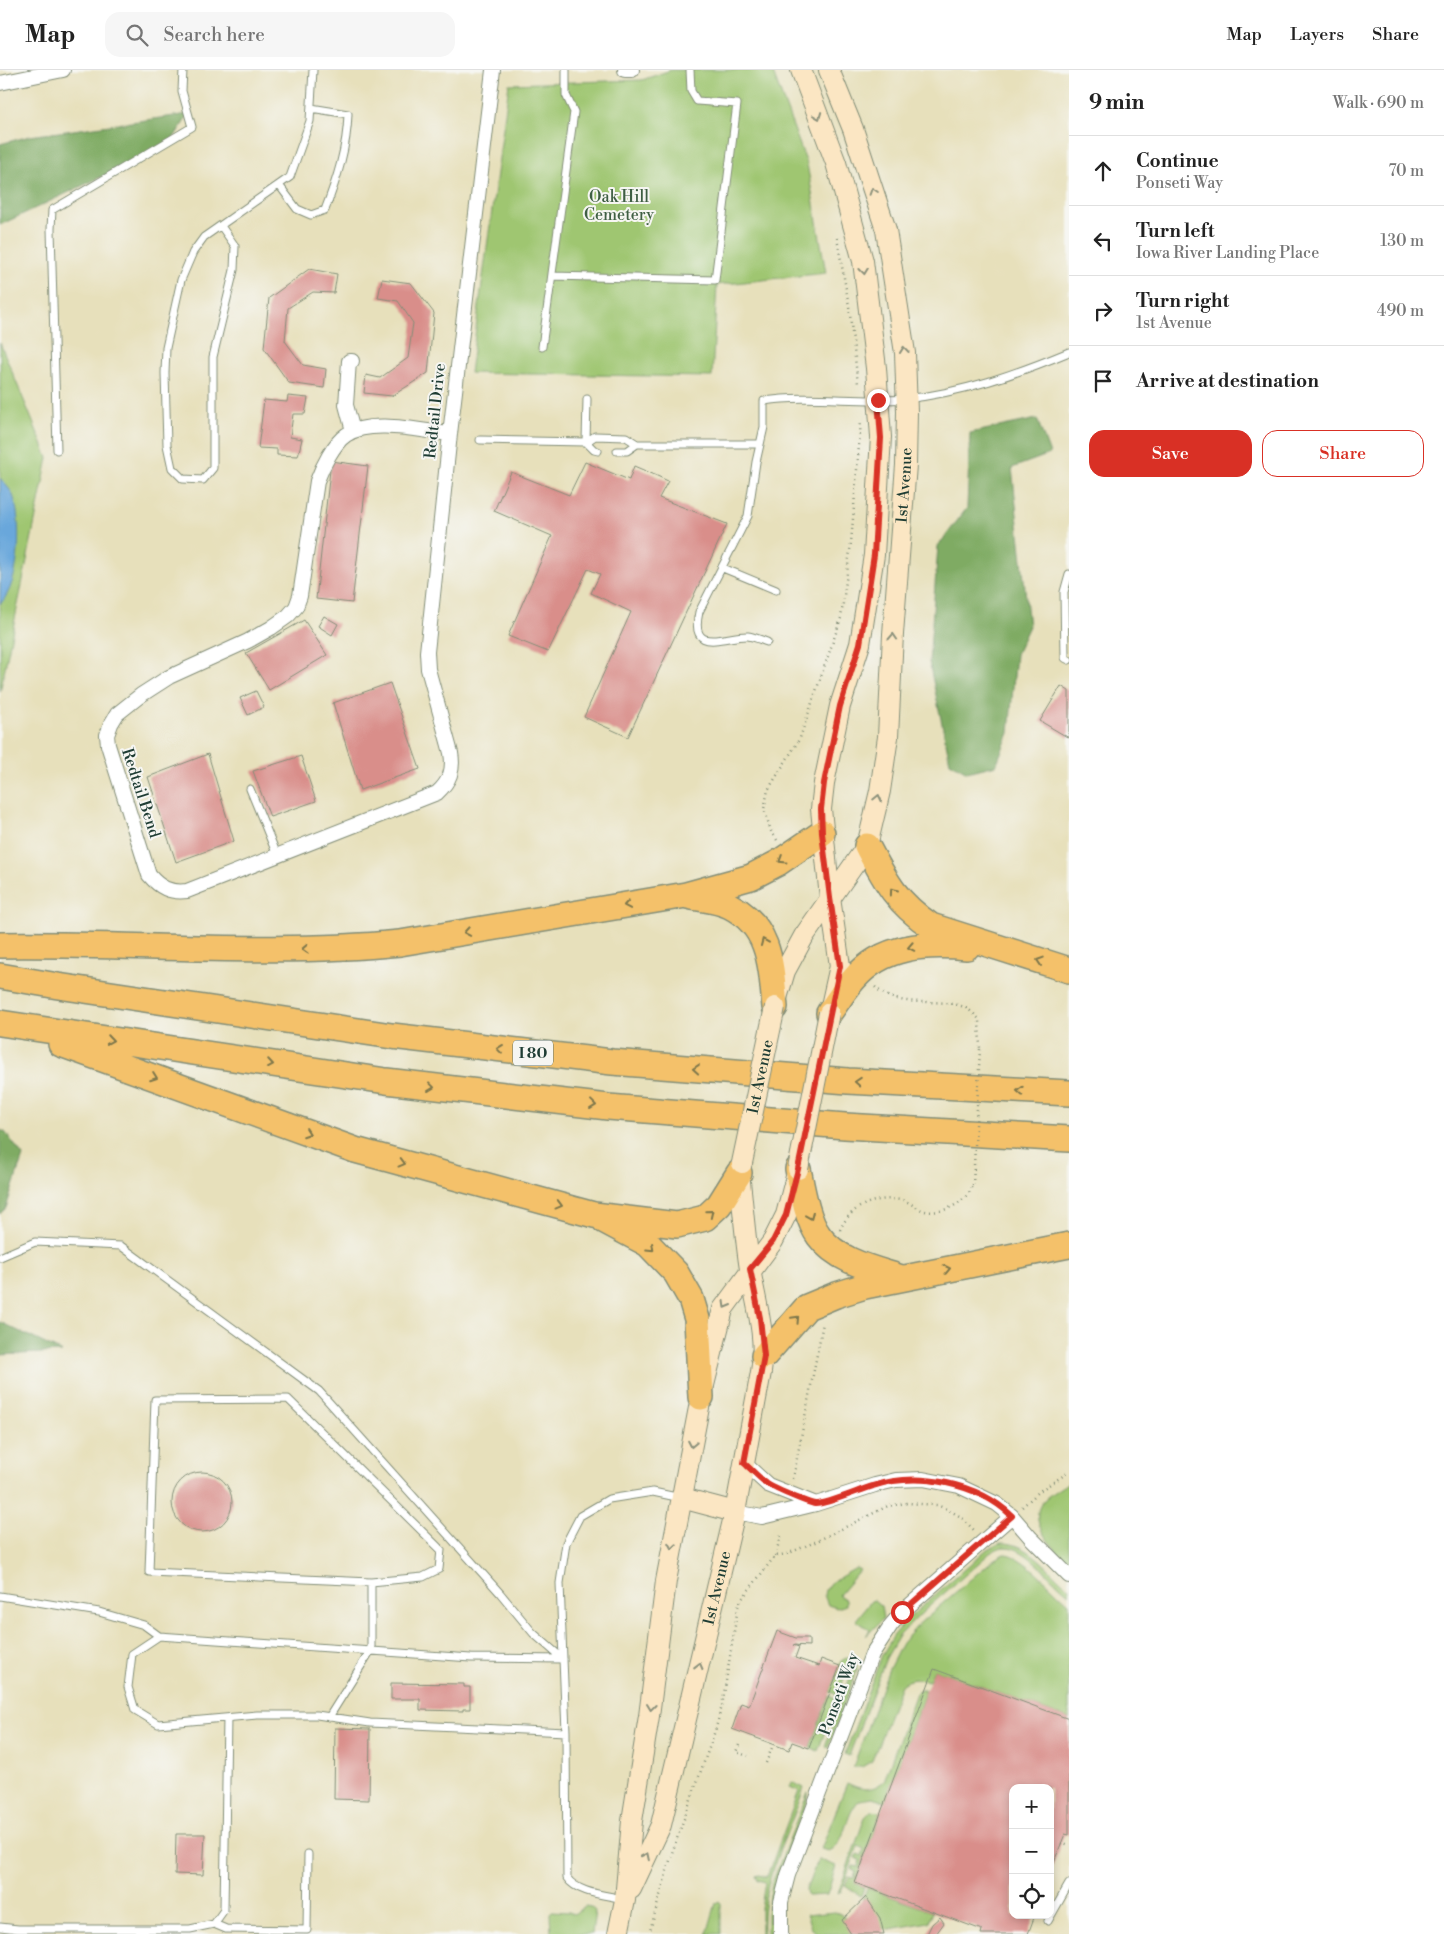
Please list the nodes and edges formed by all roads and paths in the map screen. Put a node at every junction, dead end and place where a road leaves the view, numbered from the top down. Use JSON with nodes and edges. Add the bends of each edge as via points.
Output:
{"nodes":[{"id":1,"x":63,"y":70,"type":"edge"},
{"id":2,"x":183,"y":70,"type":"edge"},
{"id":3,"x":313,"y":70,"type":"edge"},
{"id":4,"x":493,"y":70,"type":"edge"},
{"id":5,"x":566,"y":70,"type":"edge"},
{"id":6,"x":625,"y":70,"type":"edge"},
{"id":7,"x":632,"y":70,"type":"edge"},
{"id":8,"x":690,"y":70,"type":"edge"},
{"id":9,"x":801,"y":70,"type":"edge"},
{"id":10,"x":829,"y":70,"type":"edge"},
{"id":11,"x":0,"y":82,"type":"edge"},
{"id":12,"x":311,"y":108,"type":"junction"},
{"id":13,"x":279,"y":185,"type":"junction"},
{"id":14,"x":220,"y":226,"type":"junction"},
{"id":15,"x":836,"y":232,"type":"dead end"},
{"id":16,"x":552,"y":276,"type":"junction"},
{"id":17,"x":542,"y":347,"type":"dead end"},
{"id":18,"x":1069,"y":352,"type":"edge"},
{"id":19,"x":352,"y":361,"type":"dead end"},
{"id":20,"x":587,"y":399,"type":"dead end"},
{"id":21,"x":906,"y":399,"type":"junction"},
{"id":22,"x":870,"y":400,"type":"junction"},
{"id":23,"x":353,"y":431,"type":"junction"},
{"id":24,"x":450,"y":434,"type":"junction"},
{"id":25,"x":480,"y":440,"type":"dead end"},
{"id":26,"x":586,"y":442,"type":"junction"},
{"id":27,"x":637,"y":444,"type":"junction"},
{"id":28,"x":760,"y":444,"type":"junction"},
{"id":29,"x":57,"y":450,"type":"dead end"},
{"id":30,"x":598,"y":451,"type":"dead end"},
{"id":31,"x":617,"y":451,"type":"dead end"},
{"id":32,"x":723,"y":568,"type":"junction"},
{"id":33,"x":1069,"y":574,"type":"edge"},
{"id":34,"x":776,"y":590,"type":"dead end"},
{"id":35,"x":767,"y":642,"type":"dead end"},
{"id":36,"x":1069,"y":660,"type":"edge"},
{"id":37,"x":451,"y":753,"type":"joint"},
{"id":38,"x":250,"y":789,"type":"dead end"},
{"id":39,"x":822,"y":833,"type":"junction"},
{"id":40,"x":781,"y":844,"type":"dead end"},
{"id":41,"x":867,"y":846,"type":"junction"},
{"id":42,"x":278,"y":855,"type":"junction"},
{"id":43,"x":686,"y":895,"type":"junction"},
{"id":44,"x":830,"y":898,"type":"junction"},
{"id":45,"x":0,"y":945,"type":"edge"},
{"id":46,"x":1012,"y":951,"type":"junction"},
{"id":47,"x":1069,"y":970,"type":"edge"},
{"id":48,"x":0,"y":976,"type":"edge"},
{"id":49,"x":870,"y":982,"type":"dead end"},
{"id":50,"x":775,"y":1007,"type":"junction"},
{"id":51,"x":829,"y":1013,"type":"junction"},
{"id":52,"x":5,"y":1024,"type":"edge"},
{"id":53,"x":1069,"y":1093,"type":"edge"},
{"id":54,"x":1069,"y":1139,"type":"edge"},
{"id":55,"x":741,"y":1168,"type":"junction"},
{"id":56,"x":798,"y":1169,"type":"junction"},
{"id":57,"x":594,"y":1215,"type":"junction"},
{"id":58,"x":839,"y":1232,"type":"dead end"},
{"id":59,"x":1069,"y":1245,"type":"edge"},
{"id":60,"x":0,"y":1257,"type":"edge"},
{"id":61,"x":750,"y":1269,"type":"junction"},
{"id":62,"x":903,"y":1278,"type":"junction"},
{"id":63,"x":824,"y":1317,"type":"dead end"},
{"id":64,"x":764,"y":1356,"type":"junction"},
{"id":65,"x":701,"y":1396,"type":"junction"},
{"id":66,"x":744,"y":1463,"type":"junction"},
{"id":67,"x":1069,"y":1472,"type":"edge"},
{"id":68,"x":792,"y":1483,"type":"dead end"},
{"id":69,"x":682,"y":1498,"type":"junction"},
{"id":70,"x":816,"y":1504,"type":"junction"},
{"id":71,"x":735,"y":1512,"type":"junction"},
{"id":72,"x":1012,"y":1516,"type":"junction"},
{"id":73,"x":961,"y":1517,"type":"dead end"},
{"id":74,"x":782,"y":1532,"type":"dead end"},
{"id":75,"x":775,"y":1556,"type":"junction"},
{"id":76,"x":1069,"y":1576,"type":"edge"},
{"id":77,"x":371,"y":1582,"type":"junction"},
{"id":78,"x":0,"y":1596,"type":"edge"},
{"id":79,"x":159,"y":1636,"type":"junction"},
{"id":80,"x":371,"y":1650,"type":"junction"},
{"id":81,"x":563,"y":1659,"type":"junction"},
{"id":82,"x":329,"y":1717,"type":"junction"},
{"id":83,"x":227,"y":1718,"type":"junction"},
{"id":84,"x":566,"y":1732,"type":"junction"},
{"id":85,"x":739,"y":1745,"type":"dead end"},
{"id":86,"x":773,"y":1745,"type":"dead end"},
{"id":87,"x":748,"y":1756,"type":"dead end"},
{"id":88,"x":766,"y":1763,"type":"dead end"},
{"id":89,"x":1061,"y":1844,"type":"dead end"},
{"id":90,"x":1069,"y":1846,"type":"edge"},
{"id":91,"x":308,"y":1854,"type":"dead end"},
{"id":92,"x":1069,"y":1884,"type":"edge"},
{"id":93,"x":626,"y":1900,"type":"junction"},
{"id":94,"x":1048,"y":1921,"type":"dead end"},
{"id":95,"x":214,"y":1924,"type":"junction"},
{"id":96,"x":0,"y":1927,"type":"edge"},
{"id":97,"x":618,"y":1934,"type":"edge"},
{"id":98,"x":648,"y":1934,"type":"edge"},
{"id":99,"x":781,"y":1934,"type":"edge"}],
"edges":[{"from":1,"to":11,"type":"street"},
{"from":2,"to":29,"type":"lane","via":[[182,91],[192,128],[52,210]]},
{"from":3,"to":12,"type":"lane"},
{"from":4,"to":24,"type":"street","name":"Redtail Drive"},
{"from":5,"to":16,"type":"lane","via":[[566,95],[574,112]]},
{"from":6,"to":7,"type":"street"},
{"from":8,"to":16,"type":"lane","via":[[691,91],[697,101],[737,104],[715,280]]},
{"from":9,"to":22,"type":"main road","name":"1st Avenue","one_way":true,"via":[[836,163],[863,261]]},
{"from":21,"to":10,"type":"main road","name":"1st Avenue","one_way":true,"via":[[904,353],[886,230]]},
{"from":12,"to":13,"type":"lane","via":[[310,121],[290,177]]},
{"from":12,"to":13,"type":"lane","via":[[348,114],[339,175],[325,210],[311,215],[297,209]]},
{"from":13,"to":14,"type":"lane"},
{"from":14,"to":14,"type":"lane","via":[[204,237],[193,252],[182,280],[166,348],[167,445],[172,468],[183,479],[203,480],[213,468],[212,357],[234,270],[235,246]]},
{"from":15,"to":22,"type":"path","via":[[859,386]]},
{"from":16,"to":17,"type":"lane"},
{"from":18,"to":21,"type":"lane","via":[[982,384]]},
{"from":19,"to":23,"type":"street","via":[[349,361],[346,405]]},
{"from":20,"to":26,"type":"lane"},
{"from":21,"to":22,"type":"lane"},
{"from":41,"to":21,"type":"main road","name":"1st Avenue","one_way":true,"via":[[888,737],[906,466]]},
{"from":22,"to":28,"type":"lane","via":[[802,398],[764,401]]},
{"from":22,"to":39,"type":"main road","name":"1st Avenue","via":[[881,438],[874,555],[860,644],[840,706],[824,783]]},
{"from":22,"to":40,"type":"path","via":[[842,618],[800,738],[768,790],[764,809],[771,831]]},
{"from":23,"to":24,"type":"street","via":[[387,426]]},
{"from":23,"to":42,"type":"street","name":"Redtail Bend","via":[[344,436],[324,464],[317,481],[300,596],[292,612],[248,641],[169,677],[141,695],[117,714],[108,735],[108,745],[149,875],[156,884],[176,892],[187,891]]},
{"from":24,"to":37,"type":"street","name":"Redtail Drive","via":[[427,652],[428,670]]},
{"from":25,"to":26,"type":"lane"},
{"from":26,"to":27,"type":"lane","via":[[595,436],[626,437]]},
{"from":26,"to":30,"type":"lane"},
{"from":27,"to":28,"type":"lane"},
{"from":27,"to":31,"type":"lane","via":[[627,451]]},
{"from":28,"to":32,"type":"lane","via":[[748,516]]},
{"from":32,"to":34,"type":"lane"},
{"from":32,"to":35,"type":"lane","via":[[699,612],[698,632],[709,641],[747,636]]},
{"from":33,"to":36,"type":"lane","via":[[1064,592],[1065,658]]},
{"from":37,"to":42,"type":"street","name":"Redtail Bend","via":[[451,774],[436,793]]},
{"from":38,"to":42,"type":"lane"},
{"from":39,"to":43,"type":"highway","one_way":true,"via":[[751,877]]},
{"from":39,"to":44,"type":"main road","name":"1st Avenue"},
{"from":41,"to":44,"type":"main road","name":"1st Avenue"},
{"from":46,"to":41,"type":"highway","one_way":true,"via":[[931,926],[914,914],[896,896]]},
{"from":43,"to":45,"type":"highway","one_way":true,"via":[[408,942],[354,948],[282,950]]},
{"from":50,"to":43,"type":"highway","one_way":true,"via":[[770,955],[759,932],[744,915],[728,905]]},
{"from":44,"to":50,"type":"main road","name":"1st Avenue","via":[[785,972]]},
{"from":44,"to":51,"type":"main road","name":"1st Avenue","via":[[840,966]]},
{"from":47,"to":46,"type":"highway","one_way":true},
{"from":46,"to":51,"type":"highway","one_way":true,"via":[[941,944],[888,953],[871,962],[854,978]]},
{"from":53,"to":48,"type":"highway","number":"I 80","one_way":true,"via":[[829,1080],[612,1062],[392,1036]]},
{"from":49,"to":58,"type":"path","bridge":true,"via":[[883,995],[912,1002],[965,1007],[979,1019],[973,1185],[970,1194],[960,1202],[940,1210],[926,1211],[902,1200],[877,1200],[858,1206],[844,1220]]},
{"from":50,"to":55,"type":"main road","name":"1st Avenue","bridge":true},
{"from":51,"to":56,"type":"main road","name":"1st Avenue","bridge":true},
{"from":52,"to":54,"type":"highway","one_way":true,"via":[[386,1081],[608,1107],[845,1126]]},
{"from":52,"to":57,"type":"highway","one_way":true,"via":[[355,1150]]},
{"from":57,"to":55,"type":"highway","one_way":true,"via":[[677,1225],[705,1218],[719,1206]]},
{"from":55,"to":61,"type":"main road","name":"1st Avenue"},
{"from":56,"to":61,"type":"main road","name":"1st Avenue","via":[[786,1215],[773,1241]]},
{"from":56,"to":62,"type":"highway","one_way":true,"via":[[806,1208],[819,1236],[855,1263]]},
{"from":57,"to":65,"type":"highway","one_way":true,"via":[[648,1244],[676,1274],[691,1299],[698,1319]]},
{"from":62,"to":59,"type":"highway","one_way":true},
{"from":60,"to":81,"type":"lane","via":[[35,1242],[121,1246],[319,1391],[533,1633]]},
{"from":61,"to":64,"type":"main road","name":"1st Avenue"},
{"from":61,"to":65,"type":"main road","name":"1st Avenue","one_way":true,"via":[[723,1309]]},
{"from":64,"to":62,"type":"highway","one_way":true,"via":[[807,1308],[836,1295]]},
{"from":63,"to":68,"type":"path"},
{"from":64,"to":66,"type":"main road","name":"1st Avenue"},
{"from":65,"to":69,"type":"main road","name":"1st Avenue","one_way":true},
{"from":66,"to":70,"type":"street","via":[[768,1485]]},
{"from":66,"to":71,"type":"main road","name":"1st Avenue"},
{"from":67,"to":72,"type":"path","via":[[1041,1490]]},
{"from":69,"to":71,"type":"main road"},
{"from":69,"to":81,"type":"lane","via":[[653,1492],[609,1499],[580,1516],[566,1544],[560,1583]]},
{"from":69,"to":93,"type":"main road","name":"1st Avenue","one_way":true,"via":[[666,1581],[650,1716],[632,1821]]},
{"from":70,"to":71,"type":"street","via":[[762,1517]]},
{"from":70,"to":72,"type":"street","via":[[896,1480],[924,1479],[959,1486],[997,1504]]},
{"from":93,"to":71,"type":"main road","name":"1st Avenue","one_way":true,"via":[[661,1825]]},
{"from":72,"to":76,"type":"street"},
{"from":72,"to":99,"type":"street","name":"Ponseti Way","via":[[902,1612],[872,1654],[788,1875],[781,1902]]},
{"from":73,"to":75,"type":"path","via":[[937,1506],[907,1503],[888,1506],[815,1542]]},
{"from":74,"to":75,"type":"path"},
{"from":75,"to":98,"type":"path","via":[[738,1607],[722,1706]]},
{"from":77,"to":77,"type":"lane","via":[[149,1572],[154,1400],[288,1399],[441,1550],[440,1569],[422,1578]]},
{"from":77,"to":80,"type":"lane"},
{"from":78,"to":79,"type":"lane","via":[[99,1612],[144,1625]]},
{"from":79,"to":80,"type":"lane"},
{"from":79,"to":83,"type":"lane","via":[[132,1654],[128,1687],[135,1710],[158,1724]]},
{"from":80,"to":81,"type":"lane","via":[[472,1658]]},
{"from":80,"to":82,"type":"lane"},
{"from":81,"to":84,"type":"lane"},
{"from":82,"to":83,"type":"lane","via":[[257,1715]]},
{"from":82,"to":84,"type":"lane","via":[[370,1723]]},
{"from":83,"to":95,"type":"lane","via":[[224,1910]]},
{"from":84,"to":93,"type":"lane","via":[[567,1878],[582,1889]]},
{"from":85,"to":87,"type":"path","via":[[736,1752]]},
{"from":86,"to":88,"type":"path"},
{"from":89,"to":90,"type":"path"},
{"from":91,"to":95,"type":"lane","via":[[307,1930],[226,1929]]},
{"from":92,"to":94,"type":"lane"},
{"from":93,"to":97,"type":"main road","name":"1st Avenue"},
{"from":95,"to":96,"type":"lane","via":[[190,1929]]}]}
